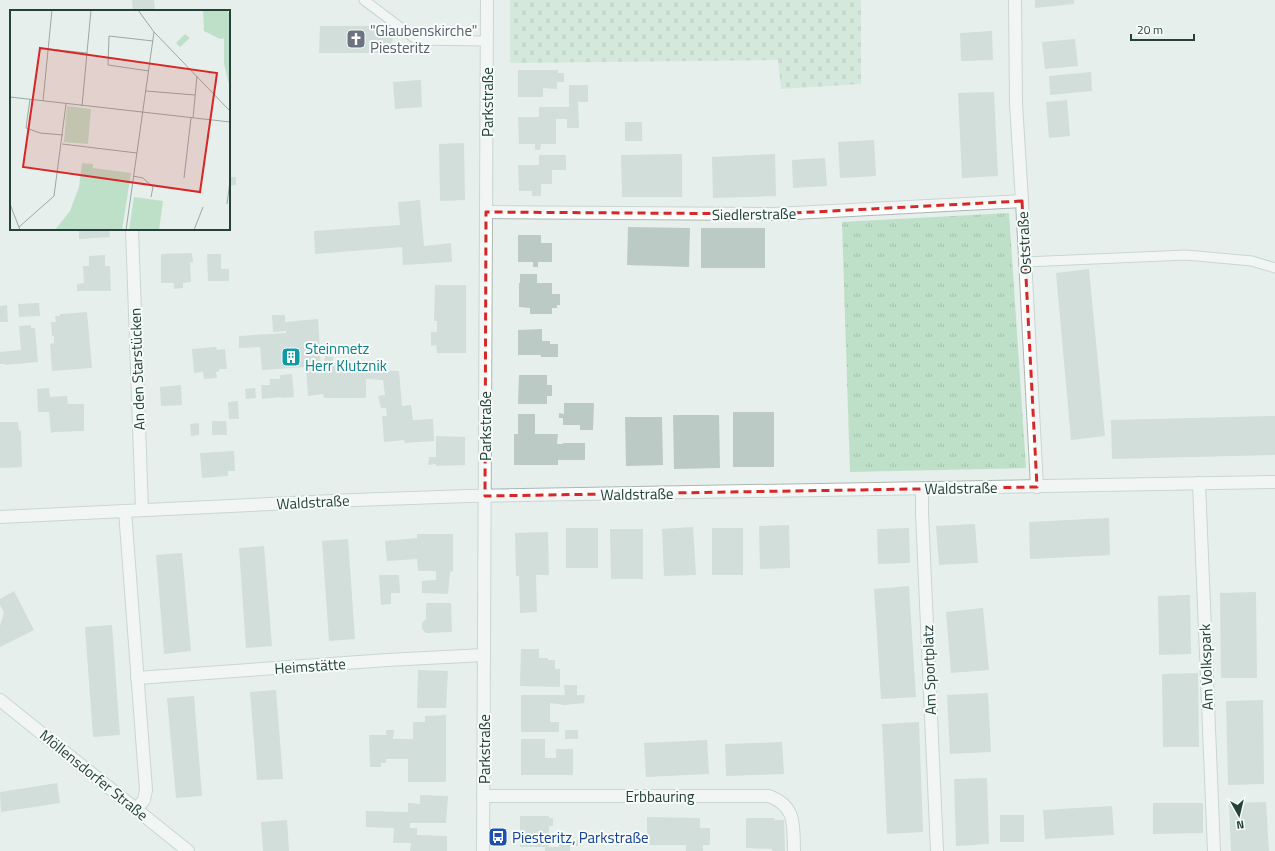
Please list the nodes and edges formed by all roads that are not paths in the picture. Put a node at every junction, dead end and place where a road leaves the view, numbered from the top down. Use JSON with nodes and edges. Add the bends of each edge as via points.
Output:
{"nodes":[{"id":1,"x":364,"y":0,"type":"edge"},
{"id":2,"x":487,"y":0,"type":"edge"},
{"id":3,"x":1015,"y":0,"type":"edge"},
{"id":4,"x":487,"y":41,"type":"junction"},
{"id":5,"x":1022,"y":201,"type":"junction"},
{"id":6,"x":486,"y":212,"type":"junction"},
{"id":7,"x":132,"y":230,"type":"edge"},
{"id":8,"x":1025,"y":262,"type":"junction"},
{"id":9,"x":1275,"y":268,"type":"edge"},
{"id":10,"x":1275,"y":482,"type":"edge"},
{"id":11,"x":1199,"y":483,"type":"junction"},
{"id":12,"x":1037,"y":487,"type":"junction"},
{"id":13,"x":922,"y":489,"type":"junction"},
{"id":14,"x":485,"y":496,"type":"junction"},
{"id":15,"x":142,"y":510,"type":"junction"},
{"id":16,"x":125,"y":511,"type":"junction"},
{"id":17,"x":0,"y":517,"type":"edge"},
{"id":18,"x":484,"y":655,"type":"junction"},
{"id":19,"x":136,"y":678,"type":"junction"},
{"id":20,"x":0,"y":700,"type":"edge"},
{"id":21,"x":484,"y":796,"type":"junction"},
{"id":22,"x":136,"y":809,"type":"junction"},
{"id":23,"x":188,"y":851,"type":"edge"},
{"id":24,"x":483,"y":851,"type":"edge"},
{"id":25,"x":794,"y":851,"type":"edge"},
{"id":26,"x":936,"y":851,"type":"edge"},
{"id":27,"x":1214,"y":851,"type":"edge"}],
"edges":[{"from":1,"to":4,"type":"lane","via":[[417,40]]},
{"from":2,"to":4,"type":"street","name":"Parkstraße"},
{"from":3,"to":5,"type":"street","name":"Oststraße","via":[[1016,104]]},
{"from":4,"to":6,"type":"street","name":"Parkstraße"},
{"from":5,"to":6,"type":"street","name":"Siedlerstraße","via":[[755,215]]},
{"from":5,"to":8,"type":"street","name":"Oststraße"},
{"from":6,"to":14,"type":"street","name":"Parkstraße"},
{"from":7,"to":15,"type":"street","name":"An den Starstücken"},
{"from":8,"to":9,"type":"lane","via":[[1186,255],[1252,261]]},
{"from":8,"to":12,"type":"street","name":"Oststraße"},
{"from":10,"to":11,"type":"street","name":"Waldstraße"},
{"from":11,"to":12,"type":"street","name":"Waldstraße"},
{"from":11,"to":27,"type":"street","name":"Am Volkspark"},
{"from":12,"to":13,"type":"street","name":"Waldstraße"},
{"from":13,"to":14,"type":"street","name":"Waldstraße"},
{"from":13,"to":26,"type":"street","name":"Am Sportplatz"},
{"from":14,"to":15,"type":"street","name":"Waldstraße"},
{"from":14,"to":18,"type":"street","name":"Parkstraße"},
{"from":15,"to":16,"type":"street","name":"Waldstraße"},
{"from":16,"to":17,"type":"street","name":"Waldstraße"},
{"from":16,"to":19,"type":"street"},
{"from":18,"to":19,"type":"street","name":"Heimstätte"},
{"from":18,"to":21,"type":"street","name":"Parkstraße"},
{"from":19,"to":22,"type":"street","via":[[146,790],[144,800]]},
{"from":20,"to":22,"type":"street","name":"Möllensdorfer Straße"},
{"from":21,"to":24,"type":"street","name":"Parkstraße"},
{"from":21,"to":25,"type":"street","name":"Erbbauring","via":[[770,796],[785,805],[790,812],[793,820]]},
{"from":22,"to":23,"type":"street","name":"Möllensdorfer Straße"}]}
